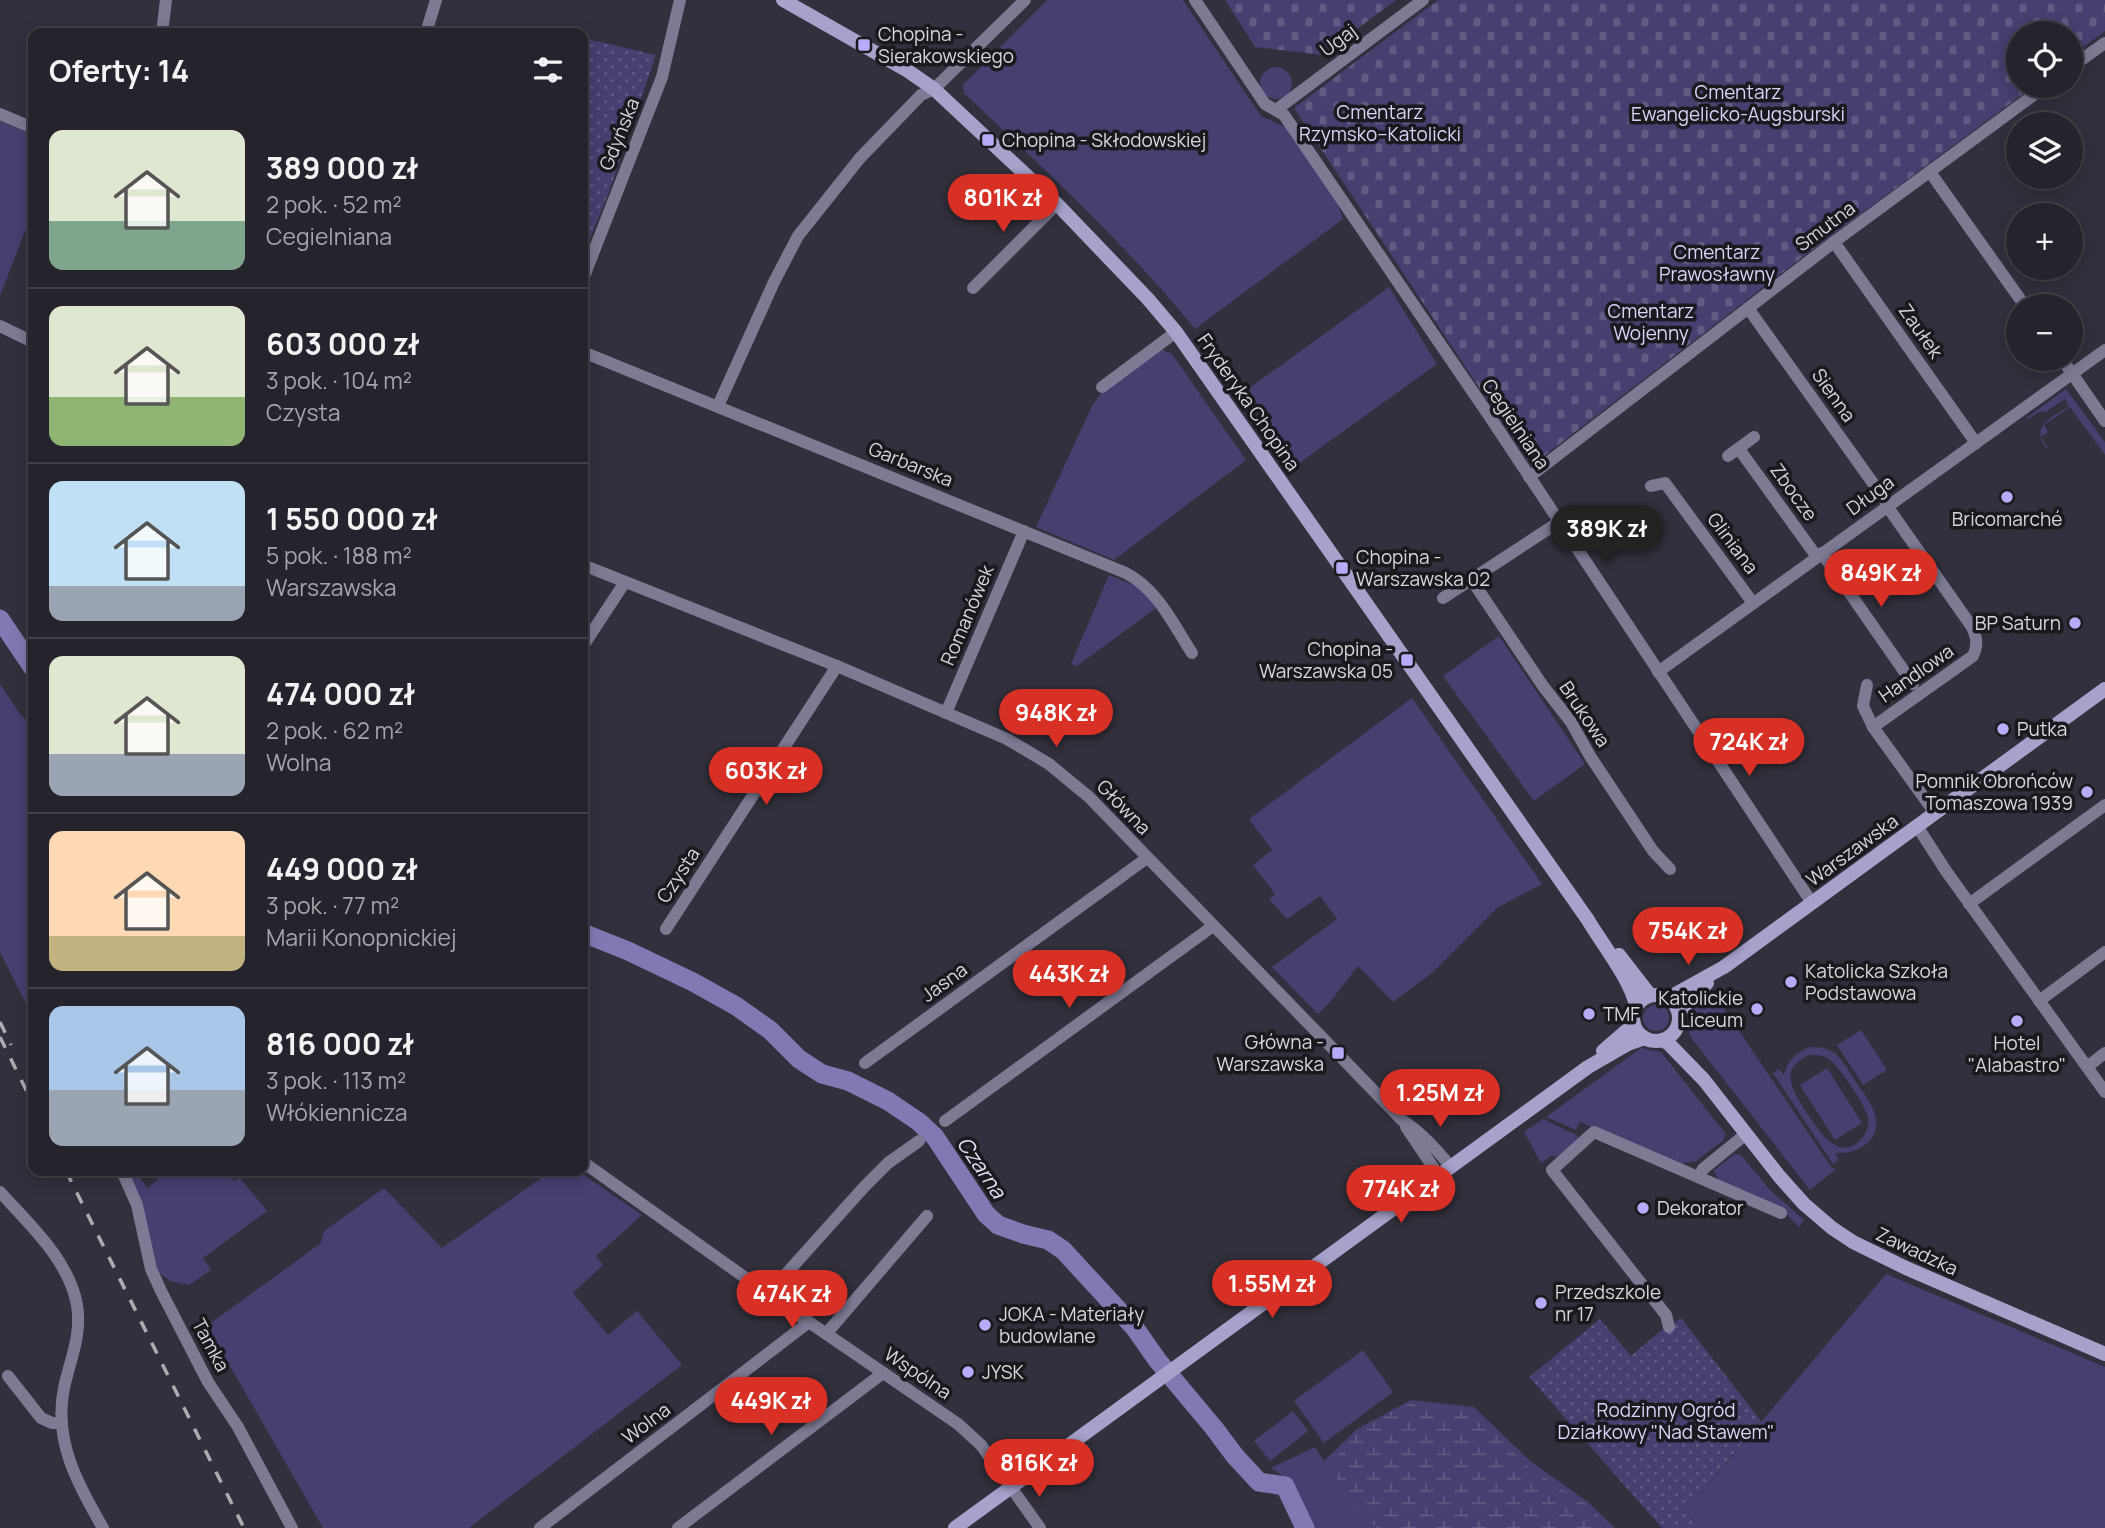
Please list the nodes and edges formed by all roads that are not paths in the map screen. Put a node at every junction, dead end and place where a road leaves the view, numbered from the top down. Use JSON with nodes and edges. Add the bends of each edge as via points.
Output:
{"nodes":[{"id":1,"x":166,"y":0,"type":"edge"},
{"id":2,"x":436,"y":0,"type":"edge"},
{"id":3,"x":680,"y":0,"type":"edge"},
{"id":4,"x":783,"y":0,"type":"edge"},
{"id":5,"x":1025,"y":0,"type":"edge"},
{"id":6,"x":1195,"y":0,"type":"edge"},
{"id":7,"x":1423,"y":0,"type":"edge"},
{"id":8,"x":163,"y":28,"type":"edge"},
{"id":9,"x":428,"y":28,"type":"edge"},
{"id":10,"x":2105,"y":43,"type":"edge"},
{"id":11,"x":2083,"y":59,"type":"edge"},
{"id":12,"x":934,"y":89,"type":"junction"},
{"id":13,"x":2030,"y":98,"type":"edge"},
{"id":14,"x":1276,"y":110,"type":"junction"},
{"id":15,"x":0,"y":114,"type":"edge"},
{"id":16,"x":28,"y":126,"type":"edge"},
{"id":17,"x":1930,"y":172,"type":"junction"},
{"id":18,"x":1057,"y":204,"type":"junction"},
{"id":19,"x":1834,"y":242,"type":"junction"},
{"id":20,"x":588,"y":266,"type":"edge"},
{"id":21,"x":973,"y":288,"type":"dead end"},
{"id":22,"x":2016,"y":294,"type":"edge"},
{"id":23,"x":1748,"y":308,"type":"junction"},
{"id":24,"x":0,"y":326,"type":"edge"},
{"id":25,"x":1177,"y":332,"type":"junction"},
{"id":26,"x":28,"y":340,"type":"edge"},
{"id":27,"x":2105,"y":350,"type":"edge"},
{"id":28,"x":588,"y":354,"type":"edge"},
{"id":29,"x":2071,"y":371,"type":"edge"},
{"id":30,"x":2073,"y":374,"type":"junction"},
{"id":31,"x":1102,"y":387,"type":"dead end"},
{"id":32,"x":718,"y":406,"type":"junction"},
{"id":33,"x":2105,"y":421,"type":"edge"},
{"id":34,"x":1754,"y":437,"type":"dead end"},
{"id":35,"x":1976,"y":443,"type":"junction"},
{"id":36,"x":1529,"y":477,"type":"junction"},
{"id":37,"x":1651,"y":486,"type":"dead end"},
{"id":38,"x":1887,"y":506,"type":"junction"},
{"id":39,"x":1559,"y":522,"type":"junction"},
{"id":40,"x":1024,"y":531,"type":"junction"},
{"id":41,"x":1820,"y":555,"type":"junction"},
{"id":42,"x":588,"y":567,"type":"edge"},
{"id":43,"x":1471,"y":579,"type":"junction"},
{"id":44,"x":625,"y":582,"type":"junction"},
{"id":45,"x":1443,"y":598,"type":"dead end"},
{"id":46,"x":1753,"y":603,"type":"junction"},
{"id":47,"x":588,"y":638,"type":"edge"},
{"id":48,"x":1192,"y":653,"type":"dead end"},
{"id":49,"x":837,"y":666,"type":"junction"},
{"id":50,"x":1658,"y":672,"type":"junction"},
{"id":51,"x":1913,"y":684,"type":"dead end"},
{"id":52,"x":1867,"y":685,"type":"dead end"},
{"id":53,"x":2105,"y":689,"type":"edge"},
{"id":54,"x":946,"y":713,"type":"junction"},
{"id":55,"x":1873,"y":727,"type":"junction"},
{"id":56,"x":2100,"y":809,"type":"edge"},
{"id":57,"x":1936,"y":813,"type":"junction"},
{"id":58,"x":1917,"y":826,"type":"junction"},
{"id":59,"x":1147,"y":859,"type":"junction"},
{"id":60,"x":1670,"y":869,"type":"dead end"},
{"id":61,"x":1811,"y":903,"type":"junction"},
{"id":62,"x":1969,"y":904,"type":"junction"},
{"id":63,"x":1588,"y":920,"type":"junction"},
{"id":64,"x":1213,"y":926,"type":"junction"},
{"id":65,"x":666,"y":929,"type":"dead end"},
{"id":66,"x":2105,"y":952,"type":"edge"},
{"id":67,"x":1724,"y":967,"type":"junction"},
{"id":68,"x":1650,"y":995,"type":"junction"},
{"id":69,"x":1668,"y":998,"type":"junction"},
{"id":70,"x":2039,"y":1001,"type":"junction"},
{"id":71,"x":1636,"y":1006,"type":"junction"},
{"id":72,"x":1679,"y":1012,"type":"junction"},
{"id":73,"x":1634,"y":1024,"type":"junction"},
{"id":74,"x":1676,"y":1029,"type":"junction"},
{"id":75,"x":1645,"y":1038,"type":"junction"},
{"id":76,"x":1662,"y":1040,"type":"junction"},
{"id":77,"x":2105,"y":1053,"type":"edge"},
{"id":78,"x":865,"y":1063,"type":"dead end"},
{"id":79,"x":1588,"y":1067,"type":"junction"},
{"id":80,"x":2087,"y":1067,"type":"junction"},
{"id":81,"x":1704,"y":1080,"type":"junction"},
{"id":82,"x":2105,"y":1092,"type":"edge"},
{"id":83,"x":945,"y":1121,"type":"dead end"},
{"id":84,"x":1746,"y":1135,"type":"junction"},
{"id":85,"x":919,"y":1140,"type":"dead end"},
{"id":86,"x":588,"y":1166,"type":"edge"},
{"id":87,"x":1445,"y":1171,"type":"junction"},
{"id":88,"x":124,"y":1176,"type":"edge"},
{"id":89,"x":1699,"y":1177,"type":"junction"},
{"id":90,"x":0,"y":1192,"type":"edge"},
{"id":91,"x":1781,"y":1213,"type":"dead end"},
{"id":92,"x":926,"y":1216,"type":"dead end"},
{"id":93,"x":768,"y":1294,"type":"junction"},
{"id":94,"x":809,"y":1322,"type":"junction"},
{"id":95,"x":1669,"y":1327,"type":"dead end"},
{"id":96,"x":826,"y":1334,"type":"junction"},
{"id":97,"x":2105,"y":1354,"type":"edge"},
{"id":98,"x":883,"y":1373,"type":"junction"},
{"id":99,"x":8,"y":1376,"type":"dead end"},
{"id":100,"x":62,"y":1423,"type":"junction"},
{"id":101,"x":1011,"y":1488,"type":"junction"},
{"id":102,"x":103,"y":1528,"type":"edge"},
{"id":103,"x":292,"y":1528,"type":"edge"},
{"id":104,"x":540,"y":1528,"type":"edge"},
{"id":105,"x":678,"y":1528,"type":"edge"},
{"id":106,"x":955,"y":1528,"type":"edge"},
{"id":107,"x":1040,"y":1528,"type":"edge"}],
"edges":[{"from":1,"to":8,"type":"street"},
{"from":2,"to":9,"type":"street"},
{"from":3,"to":20,"type":"street","name":"Gdyńska","via":[[662,77]]},
{"from":4,"to":12,"type":"street","name":"Fryderyka Chopina"},
{"from":5,"to":12,"type":"street"},
{"from":6,"to":14,"type":"street","name":"Cegielniana","via":[[1265,103]]},
{"from":7,"to":14,"type":"street","name":"Ugaj"},
{"from":10,"to":11,"type":"street"},
{"from":12,"to":18,"type":"street","name":"Fryderyka Chopina"},
{"from":12,"to":32,"type":"street","via":[[921,95],[860,158],[798,236]]},
{"from":13,"to":17,"type":"street","name":"Smutna"},
{"from":14,"to":36,"type":"street","name":"Cegielniana","via":[[1284,115]]},
{"from":15,"to":16,"type":"street"},
{"from":17,"to":19,"type":"street","name":"Smutna"},
{"from":17,"to":22,"type":"street"},
{"from":18,"to":21,"type":"street"},
{"from":18,"to":25,"type":"street","name":"Fryderyka Chopina"},
{"from":19,"to":23,"type":"street","name":"Smutna"},
{"from":19,"to":35,"type":"street","name":"Zaułek"},
{"from":23,"to":36,"type":"street","name":"Smutna"},
{"from":23,"to":38,"type":"street","name":"Sienna"},
{"from":24,"to":26,"type":"street"},
{"from":25,"to":31,"type":"street"},
{"from":25,"to":63,"type":"street","name":"Fryderyka Chopina"},
{"from":27,"to":30,"type":"street","name":"Długa"},
{"from":28,"to":32,"type":"street","name":"Garbarska"},
{"from":29,"to":30,"type":"street"},
{"from":30,"to":33,"type":"street"},
{"from":30,"to":35,"type":"street","name":"Długa"},
{"from":32,"to":40,"type":"street","name":"Garbarska"},
{"from":34,"to":41,"type":"street","name":"Zbocze","via":[[1734,452]]},
{"from":35,"to":38,"type":"street","name":"Długa"},
{"from":36,"to":39,"type":"street","name":"Cegielniana"},
{"from":37,"to":46,"type":"street","name":"Gliniana","via":[[1665,483]]},
{"from":38,"to":41,"type":"street","name":"Długa"},
{"from":38,"to":55,"type":"street","name":"Handlowa","via":[[1972,627],[1977,647],[1973,656]]},
{"from":39,"to":43,"type":"street"},
{"from":39,"to":50,"type":"street","name":"Cegielniana"},
{"from":40,"to":48,"type":"street","name":"Garbarska","via":[[1144,584]]},
{"from":40,"to":54,"type":"street","name":"Romanówek"},
{"from":41,"to":46,"type":"street","name":"Długa"},
{"from":41,"to":51,"type":"street","name":"Handlowa"},
{"from":42,"to":44,"type":"street","name":"Główna"},
{"from":43,"to":45,"type":"street"},
{"from":43,"to":60,"type":"street","name":"Brukowa"},
{"from":44,"to":47,"type":"street"},
{"from":44,"to":49,"type":"street","name":"Główna"},
{"from":46,"to":50,"type":"street","name":"Długa"},
{"from":49,"to":54,"type":"street","name":"Główna"},
{"from":49,"to":65,"type":"street","name":"Czysta"},
{"from":50,"to":61,"type":"street","name":"Cegielniana"},
{"from":52,"to":55,"type":"street","name":"Handlowa","via":[[1863,706]]},
{"from":53,"to":57,"type":"street","name":"Warszawska"},
{"from":54,"to":59,"type":"street","name":"Główna","via":[[1007,739],[1049,764]]},
{"from":55,"to":57,"type":"street","name":"Handlowa"},
{"from":56,"to":62,"type":"street"},
{"from":57,"to":58,"type":"street","name":"Warszawska"},
{"from":58,"to":61,"type":"street","name":"Warszawska"},
{"from":58,"to":62,"type":"street"},
{"from":59,"to":64,"type":"street","name":"Główna"},
{"from":59,"to":78,"type":"street","name":"Jasna"},
{"from":61,"to":67,"type":"street","name":"Warszawska"},
{"from":62,"to":70,"type":"street"},
{"from":63,"to":68,"type":"street","name":"Fryderyka Chopina"},
{"from":63,"to":71,"type":"street","name":"Fryderyka Chopina"},
{"from":64,"to":83,"type":"street"},
{"from":64,"to":87,"type":"street","name":"Główna","via":[[1402,1120],[1434,1147]]},
{"from":66,"to":70,"type":"street"},
{"from":67,"to":69,"type":"street","name":"Warszawska"},
{"from":67,"to":72,"type":"street","name":"Warszawska"},
{"from":68,"to":69,"type":"street"},
{"from":68,"to":71,"type":"street"},
{"from":69,"to":72,"type":"street"},
{"from":70,"to":80,"type":"street"},
{"from":71,"to":73,"type":"street"},
{"from":72,"to":74,"type":"street"},
{"from":73,"to":75,"type":"street"},
{"from":73,"to":79,"type":"street"},
{"from":74,"to":76,"type":"street"},
{"from":74,"to":81,"type":"street","name":"Zawadzka"},
{"from":75,"to":76,"type":"street"},
{"from":75,"to":79,"type":"street"},
{"from":76,"to":81,"type":"street","name":"Zawadzka"},
{"from":77,"to":80,"type":"street"},
{"from":79,"to":87,"type":"street"},
{"from":80,"to":82,"type":"street"},
{"from":81,"to":84,"type":"street","name":"Zawadzka"},
{"from":84,"to":89,"type":"street"},
{"from":84,"to":97,"type":"street","name":"Zawadzka","via":[[1804,1204],[1853,1242]]},
{"from":85,"to":93,"type":"street","via":[[873,1178]]},
{"from":86,"to":93,"type":"street","name":"Wspólna"},
{"from":87,"to":101,"type":"street"},
{"from":88,"to":103,"type":"street","name":"Tamka","via":[[137,1205],[160,1291]]},
{"from":89,"to":91,"type":"street"},
{"from":89,"to":95,"type":"street","via":[[1594,1132],[1552,1170],[1666,1315]]},
{"from":90,"to":100,"type":"street","via":[[55,1255],[77,1304],[79,1326],[64,1391]]},
{"from":92,"to":96,"type":"street"},
{"from":93,"to":94,"type":"street","name":"Wspólna"},
{"from":94,"to":96,"type":"street","name":"Wspólna"},
{"from":94,"to":104,"type":"street","name":"Wolna"},
{"from":96,"to":98,"type":"street","name":"Wspólna"},
{"from":98,"to":101,"type":"street","name":"Wspólna","via":[[969,1434]]},
{"from":98,"to":105,"type":"street"},
{"from":99,"to":100,"type":"street","via":[[41,1418]]},
{"from":100,"to":102,"type":"street","via":[[70,1465]]},
{"from":101,"to":106,"type":"street"},
{"from":101,"to":107,"type":"street","name":"Wspólna"}]}
